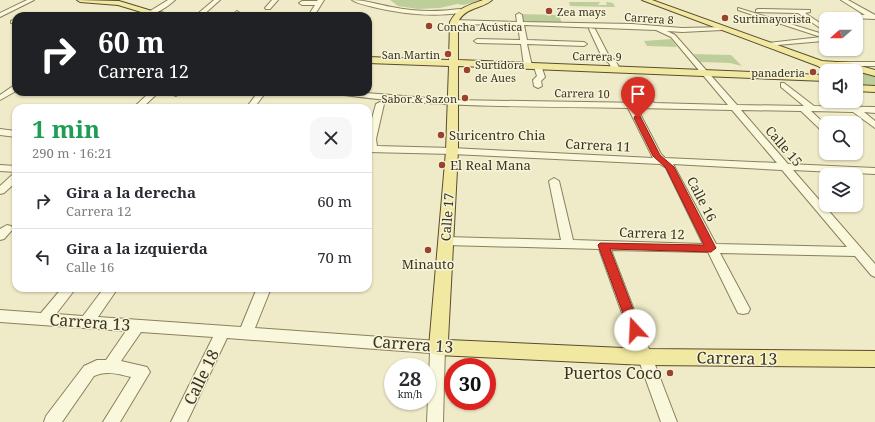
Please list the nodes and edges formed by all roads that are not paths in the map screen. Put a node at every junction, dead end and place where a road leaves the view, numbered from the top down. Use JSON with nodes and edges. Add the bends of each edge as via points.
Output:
{"nodes":[{"id":1,"x":31,"y":0,"type":"edge"},
{"id":2,"x":80,"y":0,"type":"edge"},
{"id":3,"x":172,"y":0,"type":"edge"},
{"id":4,"x":217,"y":0,"type":"edge"},
{"id":5,"x":275,"y":0,"type":"edge"},
{"id":6,"x":355,"y":0,"type":"edge"},
{"id":7,"x":489,"y":0,"type":"edge"},
{"id":8,"x":645,"y":0,"type":"edge"},
{"id":9,"x":844,"y":0,"type":"edge"},
{"id":10,"x":320,"y":1,"type":"edge"},
{"id":11,"x":302,"y":3,"type":"dead end"},
{"id":12,"x":268,"y":8,"type":"dead end"},
{"id":13,"x":740,"y":9,"type":"dead end"},
{"id":14,"x":799,"y":11,"type":"junction"},
{"id":15,"x":808,"y":11,"type":"dead end"},
{"id":16,"x":143,"y":12,"type":"edge"},
{"id":17,"x":151,"y":12,"type":"edge"},
{"id":18,"x":203,"y":12,"type":"edge"},
{"id":19,"x":313,"y":12,"type":"edge"},
{"id":20,"x":752,"y":13,"type":"junction"},
{"id":21,"x":434,"y":14,"type":"junction"},
{"id":22,"x":0,"y":15,"type":"edge"},
{"id":23,"x":519,"y":15,"type":"dead end"},
{"id":24,"x":873,"y":16,"type":"edge"},
{"id":25,"x":457,"y":17,"type":"junction"},
{"id":26,"x":520,"y":23,"type":"junction"},
{"id":27,"x":816,"y":23,"type":"junction"},
{"id":28,"x":786,"y":24,"type":"junction"},
{"id":29,"x":819,"y":25,"type":"edge"},
{"id":30,"x":722,"y":28,"type":"junction"},
{"id":31,"x":592,"y":29,"type":"dead end"},
{"id":32,"x":659,"y":29,"type":"junction"},
{"id":33,"x":682,"y":30,"type":"junction"},
{"id":34,"x":673,"y":36,"type":"junction"},
{"id":35,"x":819,"y":36,"type":"edge"},
{"id":36,"x":819,"y":39,"type":"edge"},
{"id":37,"x":477,"y":41,"type":"dead end"},
{"id":38,"x":524,"y":42,"type":"junction"},
{"id":39,"x":584,"y":44,"type":"dead end"},
{"id":40,"x":768,"y":45,"type":"junction"},
{"id":41,"x":372,"y":60,"type":"edge"},
{"id":42,"x":872,"y":63,"type":"edge"},
{"id":43,"x":453,"y":64,"type":"junction"},
{"id":44,"x":821,"y":64,"type":"edge"},
{"id":45,"x":862,"y":64,"type":"edge"},
{"id":46,"x":528,"y":66,"type":"junction"},
{"id":47,"x":538,"y":67,"type":"junction"},
{"id":48,"x":875,"y":68,"type":"edge"},
{"id":49,"x":616,"y":69,"type":"junction"},
{"id":50,"x":863,"y":69,"type":"edge"},
{"id":51,"x":705,"y":72,"type":"junction"},
{"id":52,"x":875,"y":73,"type":"edge"},
{"id":53,"x":819,"y":78,"type":"edge"},
{"id":54,"x":784,"y":85,"type":"dead end"},
{"id":55,"x":538,"y":86,"type":"dead end"},
{"id":56,"x":863,"y":88,"type":"edge"},
{"id":57,"x":875,"y":89,"type":"edge"},
{"id":58,"x":12,"y":90,"type":"edge"},
{"id":59,"x":642,"y":90,"type":"dead end"},
{"id":60,"x":150,"y":96,"type":"edge"},
{"id":61,"x":365,"y":96,"type":"edge"},
{"id":62,"x":0,"y":98,"type":"edge"},
{"id":63,"x":452,"y":102,"type":"junction"},
{"id":64,"x":142,"y":104,"type":"edge"},
{"id":65,"x":380,"y":104,"type":"dead end"},
{"id":66,"x":632,"y":105,"type":"junction"},
{"id":67,"x":651,"y":106,"type":"junction"},
{"id":68,"x":734,"y":107,"type":"junction"},
{"id":69,"x":808,"y":109,"type":"junction"},
{"id":70,"x":856,"y":110,"type":"junction"},
{"id":71,"x":875,"y":110,"type":"edge"},
{"id":72,"x":819,"y":122,"type":"edge"},
{"id":73,"x":875,"y":125,"type":"edge"},
{"id":74,"x":0,"y":132,"type":"edge"},
{"id":75,"x":12,"y":134,"type":"edge"},
{"id":76,"x":372,"y":135,"type":"edge"},
{"id":77,"x":372,"y":150,"type":"edge"},
{"id":78,"x":452,"y":151,"type":"junction"},
{"id":79,"x":663,"y":161,"type":"junction"},
{"id":80,"x":785,"y":167,"type":"junction"},
{"id":81,"x":0,"y":168,"type":"edge"},
{"id":82,"x":12,"y":168,"type":"edge"},
{"id":83,"x":875,"y":171,"type":"edge"},
{"id":84,"x":12,"y":180,"type":"edge"},
{"id":85,"x":554,"y":181,"type":"dead end"},
{"id":86,"x":0,"y":191,"type":"edge"},
{"id":87,"x":446,"y":241,"type":"junction"},
{"id":88,"x":568,"y":244,"type":"junction"},
{"id":89,"x":603,"y":245,"type":"junction"},
{"id":90,"x":711,"y":248,"type":"junction"},
{"id":91,"x":858,"y":252,"type":"junction"},
{"id":92,"x":875,"y":272,"type":"edge"},
{"id":93,"x":66,"y":292,"type":"edge"},
{"id":94,"x":108,"y":292,"type":"edge"},
{"id":95,"x":262,"y":292,"type":"edge"},
{"id":96,"x":743,"y":309,"type":"dead end"},
{"id":97,"x":0,"y":316,"type":"edge"},
{"id":98,"x":45,"y":319,"type":"junction"},
{"id":99,"x":87,"y":322,"type":"junction"},
{"id":100,"x":138,"y":325,"type":"junction"},
{"id":101,"x":223,"y":331,"type":"junction"},
{"id":102,"x":246,"y":333,"type":"junction"},
{"id":103,"x":438,"y":346,"type":"junction"},
{"id":104,"x":645,"y":357,"type":"junction"},
{"id":105,"x":875,"y":359,"type":"edge"},
{"id":106,"x":110,"y":366,"type":"junction"},
{"id":107,"x":52,"y":422,"type":"edge"},
{"id":108,"x":111,"y":422,"type":"edge"},
{"id":109,"x":179,"y":422,"type":"edge"},
{"id":110,"x":434,"y":422,"type":"edge"},
{"id":111,"x":669,"y":422,"type":"edge"}],
"edges":[{"from":1,"to":22,"type":"street"},
{"from":2,"to":16,"type":"main road","via":[[119,3]]},
{"from":3,"to":17,"type":"street"},
{"from":4,"to":18,"type":"street"},
{"from":5,"to":12,"type":"street"},
{"from":6,"to":21,"type":"street","via":[[380,7]]},
{"from":7,"to":25,"type":"main road"},
{"from":8,"to":30,"type":"main road"},
{"from":9,"to":24,"type":"street"},
{"from":10,"to":11,"type":"street"},
{"from":10,"to":19,"type":"street"},
{"from":13,"to":20,"type":"street"},
{"from":14,"to":15,"type":"street"},
{"from":14,"to":20,"type":"street"},
{"from":14,"to":27,"type":"street"},
{"from":20,"to":28,"type":"street"},
{"from":21,"to":25,"type":"street"},
{"from":21,"to":25,"type":"street"},
{"from":23,"to":26,"type":"street"},
{"from":25,"to":26,"type":"street","name":"Carrera 8"},
{"from":25,"to":43,"type":"main road","name":"Calle 17"},
{"from":26,"to":32,"type":"street","name":"Carrera 8"},
{"from":26,"to":38,"type":"street"},
{"from":27,"to":28,"type":"street"},
{"from":27,"to":29,"type":"street"},
{"from":28,"to":35,"type":"street"},
{"from":30,"to":33,"type":"street","name":"Carrera 8"},
{"from":30,"to":40,"type":"main road"},
{"from":31,"to":49,"type":"street","via":[[607,59]]},
{"from":32,"to":33,"type":"street","name":"Carrera 8"},
{"from":32,"to":34,"type":"street","name":"Calle 15"},
{"from":33,"to":34,"type":"street","via":[[675,32]]},
{"from":34,"to":51,"type":"street","name":"Calle 15"},
{"from":36,"to":40,"type":"street"},
{"from":37,"to":38,"type":"street"},
{"from":38,"to":39,"type":"street"},
{"from":38,"to":46,"type":"street"},
{"from":40,"to":44,"type":"main road"},
{"from":41,"to":43,"type":"main road","name":"Carrera 9"},
{"from":42,"to":45,"type":"street"},
{"from":42,"to":48,"type":"street"},
{"from":43,"to":46,"type":"main road","name":"Carrera 9"},
{"from":43,"to":63,"type":"main road","name":"Calle 17"},
{"from":46,"to":47,"type":"main road","name":"Carrera 9"},
{"from":47,"to":49,"type":"main road","name":"Carrera 9"},
{"from":47,"to":55,"type":"street","via":[[541,77],[537,80]]},
{"from":49,"to":51,"type":"main road","name":"Carrera 9"},
{"from":50,"to":52,"type":"main road"},
{"from":51,"to":53,"type":"main road","name":"Carrera 9"},
{"from":51,"to":68,"type":"street","name":"Calle 15"},
{"from":54,"to":69,"type":"street"},
{"from":56,"to":57,"type":"main road"},
{"from":58,"to":62,"type":"street"},
{"from":59,"to":67,"type":"street"},
{"from":60,"to":64,"type":"street"},
{"from":61,"to":63,"type":"street","name":"Carrera 10"},
{"from":63,"to":66,"type":"street","name":"Carrera 10"},
{"from":63,"to":78,"type":"main road","name":"Calle 17"},
{"from":65,"to":76,"type":"street"},
{"from":66,"to":67,"type":"street","name":"Carrera 10"},
{"from":66,"to":79,"type":"street","name":"Calle 16","via":[[657,156]]},
{"from":67,"to":68,"type":"street","name":"Carrera 10"},
{"from":68,"to":69,"type":"street","name":"Carrera 10"},
{"from":68,"to":80,"type":"street","name":"Calle 15"},
{"from":69,"to":70,"type":"street","name":"Carrera 10"},
{"from":69,"to":72,"type":"street"},
{"from":70,"to":71,"type":"street","name":"Carrera 10"},
{"from":70,"to":73,"type":"street"},
{"from":74,"to":75,"type":"street"},
{"from":77,"to":78,"type":"street","name":"Carrera 11"},
{"from":78,"to":79,"type":"street","name":"Carrera 11"},
{"from":78,"to":87,"type":"main road","name":"Calle 17"},
{"from":79,"to":80,"type":"street","name":"Carrera 11"},
{"from":79,"to":90,"type":"street","name":"Calle 16","via":[[670,167]]},
{"from":80,"to":83,"type":"street","name":"Carrera 11"},
{"from":80,"to":91,"type":"street","name":"Calle 15"},
{"from":81,"to":82,"type":"street"},
{"from":84,"to":86,"type":"street"},
{"from":85,"to":88,"type":"street"},
{"from":87,"to":88,"type":"street","name":"Carrera 12"},
{"from":87,"to":103,"type":"main road","name":"Calle 17"},
{"from":88,"to":89,"type":"street","name":"Carrera 12"},
{"from":89,"to":90,"type":"street","name":"Carrera 12"},
{"from":89,"to":104,"type":"street"},
{"from":90,"to":91,"type":"street","name":"Carrera 12"},
{"from":90,"to":96,"type":"street","name":"Calle 16"},
{"from":91,"to":92,"type":"street","name":"Calle 15"},
{"from":93,"to":98,"type":"street"},
{"from":94,"to":99,"type":"street"},
{"from":95,"to":102,"type":"street"},
{"from":97,"to":98,"type":"street","name":"Carrera 13"},
{"from":98,"to":99,"type":"street","name":"Carrera 13"},
{"from":99,"to":100,"type":"street","name":"Carrera 13"},
{"from":100,"to":101,"type":"street","name":"Carrera 13"},
{"from":100,"to":106,"type":"street"},
{"from":101,"to":102,"type":"street","name":"Carrera 13"},
{"from":101,"to":109,"type":"street","name":"Calle 18"},
{"from":102,"to":103,"type":"street","name":"Carrera 13"},
{"from":103,"to":104,"type":"main road","name":"Carrera 13"},
{"from":103,"to":110,"type":"street","name":"Calle 17"},
{"from":104,"to":105,"type":"main road","name":"Carrera 13"},
{"from":104,"to":111,"type":"street"},
{"from":106,"to":107,"type":"street","via":[[97,366],[89,371]]},
{"from":106,"to":108,"type":"street","via":[[142,372]]}]}
